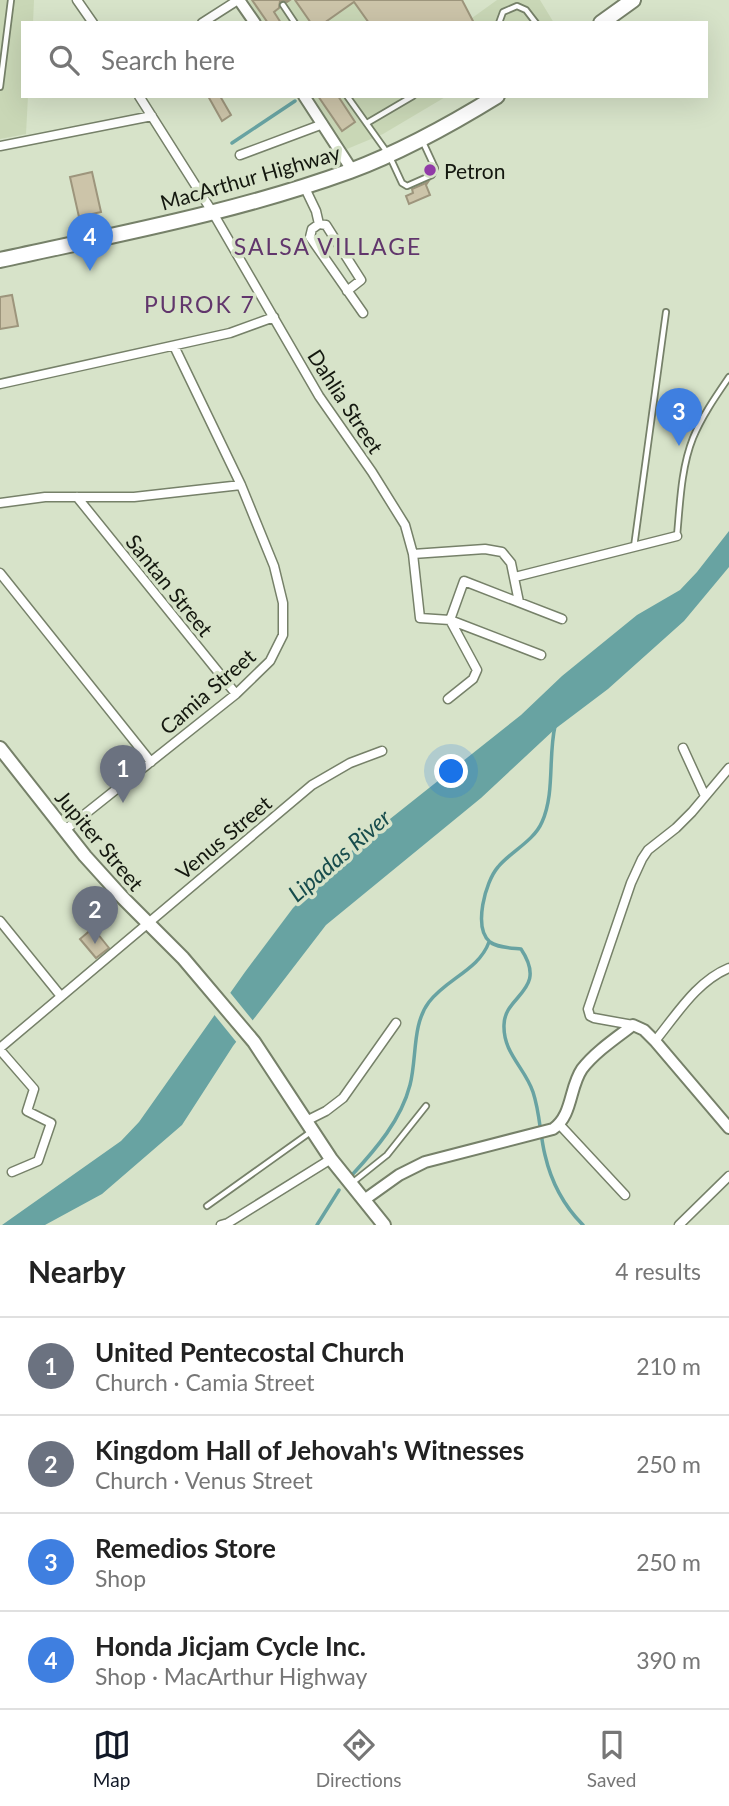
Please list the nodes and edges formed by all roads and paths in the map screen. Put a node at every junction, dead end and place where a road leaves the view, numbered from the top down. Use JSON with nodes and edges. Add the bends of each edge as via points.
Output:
{"nodes":[{"id":1,"x":10,"y":0,"type":"edge"},
{"id":2,"x":77,"y":0,"type":"edge"},
{"id":3,"x":239,"y":0,"type":"edge"},
{"id":4,"x":633,"y":0,"type":"edge"},
{"id":5,"x":283,"y":5,"type":"dead end"},
{"id":6,"x":92,"y":21,"type":"edge"},
{"id":7,"x":205,"y":21,"type":"edge"},
{"id":8,"x":254,"y":21,"type":"edge"},
{"id":9,"x":294,"y":21,"type":"edge"},
{"id":10,"x":500,"y":21,"type":"edge"},
{"id":11,"x":534,"y":21,"type":"edge"},
{"id":12,"x":604,"y":21,"type":"edge"},
{"id":13,"x":0,"y":87,"type":"edge"},
{"id":14,"x":140,"y":98,"type":"edge"},
{"id":15,"x":305,"y":98,"type":"edge"},
{"id":16,"x":349,"y":98,"type":"edge"},
{"id":17,"x":410,"y":98,"type":"edge"},
{"id":18,"x":494,"y":98,"type":"edge"},
{"id":19,"x":152,"y":116,"type":"junction"},
{"id":20,"x":367,"y":123,"type":"junction"},
{"id":21,"x":323,"y":124,"type":"junction"},
{"id":22,"x":422,"y":139,"type":"junction"},
{"id":23,"x":0,"y":146,"type":"edge"},
{"id":24,"x":240,"y":155,"type":"dead end"},
{"id":25,"x":389,"y":155,"type":"junction"},
{"id":26,"x":352,"y":170,"type":"junction"},
{"id":27,"x":304,"y":186,"type":"junction"},
{"id":28,"x":213,"y":212,"type":"junction"},
{"id":29,"x":318,"y":224,"type":"junction"},
{"id":30,"x":0,"y":260,"type":"edge"},
{"id":31,"x":348,"y":291,"type":"junction"},
{"id":32,"x":666,"y":312,"type":"dead end"},
{"id":33,"x":363,"y":313,"type":"dead end"},
{"id":34,"x":274,"y":317,"type":"junction"},
{"id":35,"x":174,"y":346,"type":"junction"},
{"id":36,"x":729,"y":377,"type":"edge"},
{"id":37,"x":0,"y":384,"type":"edge"},
{"id":38,"x":241,"y":485,"type":"junction"},
{"id":39,"x":77,"y":497,"type":"junction"},
{"id":40,"x":0,"y":503,"type":"edge"},
{"id":41,"x":677,"y":536,"type":"joint"},
{"id":42,"x":634,"y":548,"type":"junction"},
{"id":43,"x":414,"y":554,"type":"junction"},
{"id":44,"x":0,"y":573,"type":"edge"},
{"id":45,"x":515,"y":577,"type":"junction"},
{"id":46,"x":519,"y":602,"type":"junction"},
{"id":47,"x":562,"y":619,"type":"dead end"},
{"id":48,"x":450,"y":620,"type":"junction"},
{"id":49,"x":541,"y":655,"type":"dead end"},
{"id":50,"x":236,"y":694,"type":"junction"},
{"id":51,"x":449,"y":699,"type":"dead end"},
{"id":52,"x":0,"y":748,"type":"edge"},
{"id":53,"x":683,"y":748,"type":"dead end"},
{"id":54,"x":382,"y":751,"type":"dead end"},
{"id":55,"x":151,"y":762,"type":"junction"},
{"id":56,"x":729,"y":768,"type":"edge"},
{"id":57,"x":705,"y":796,"type":"junction"},
{"id":58,"x":65,"y":830,"type":"junction"},
{"id":59,"x":0,"y":921,"type":"edge"},
{"id":60,"x":147,"y":922,"type":"junction"},
{"id":61,"x":729,"y":968,"type":"edge"},
{"id":62,"x":60,"y":995,"type":"junction"},
{"id":63,"x":396,"y":1023,"type":"dead end"},
{"id":64,"x":633,"y":1025,"type":"junction"},
{"id":65,"x":655,"y":1041,"type":"junction"},
{"id":66,"x":0,"y":1049,"type":"edge"},
{"id":67,"x":426,"y":1106,"type":"dead end"},
{"id":68,"x":559,"y":1125,"type":"junction"},
{"id":69,"x":309,"y":1126,"type":"junction"},
{"id":70,"x":729,"y":1128,"type":"edge"},
{"id":71,"x":331,"y":1159,"type":"junction"},
{"id":72,"x":12,"y":1172,"type":"dead end"},
{"id":73,"x":729,"y":1176,"type":"edge"},
{"id":74,"x":352,"y":1184,"type":"junction"},
{"id":75,"x":625,"y":1195,"type":"dead end"},
{"id":76,"x":364,"y":1200,"type":"junction"},
{"id":77,"x":207,"y":1206,"type":"dead end"},
{"id":78,"x":222,"y":1225,"type":"edge"},
{"id":79,"x":384,"y":1225,"type":"edge"},
{"id":80,"x":679,"y":1225,"type":"edge"}],
"edges":[{"from":1,"to":13,"type":"lane"},
{"from":2,"to":6,"type":"street"},
{"from":3,"to":7,"type":"street"},
{"from":3,"to":8,"type":"street"},
{"from":4,"to":12,"type":"highway"},
{"from":5,"to":9,"type":"lane"},
{"from":10,"to":11,"type":"lane","via":[[503,12],[517,6]]},
{"from":14,"to":19,"type":"street","name":"Dahlia Street"},
{"from":15,"to":21,"type":"street"},
{"from":16,"to":20,"type":"lane"},
{"from":17,"to":20,"type":"lane"},
{"from":18,"to":22,"type":"highway","name":"MacArthur Highway"},
{"from":19,"to":23,"type":"street"},
{"from":19,"to":28,"type":"street","name":"Dahlia Street"},
{"from":20,"to":25,"type":"lane"},
{"from":21,"to":24,"type":"street"},
{"from":21,"to":26,"type":"street"},
{"from":22,"to":25,"type":"highway","name":"MacArthur Highway"},
{"from":22,"to":25,"type":"lane","via":[[435,168],[432,175],[407,186]]},
{"from":25,"to":26,"type":"highway","name":"MacArthur Highway"},
{"from":26,"to":27,"type":"highway","name":"MacArthur Highway"},
{"from":27,"to":28,"type":"highway","name":"MacArthur Highway"},
{"from":27,"to":29,"type":"street"},
{"from":28,"to":30,"type":"highway","name":"MacArthur Highway"},
{"from":28,"to":34,"type":"street","name":"Dahlia Street"},
{"from":29,"to":31,"type":"street","via":[[310,237]]},
{"from":29,"to":31,"type":"street","via":[[326,225],[360,280]]},
{"from":31,"to":33,"type":"street"},
{"from":32,"to":42,"type":"lane"},
{"from":34,"to":35,"type":"street"},
{"from":34,"to":43,"type":"street","name":"Dahlia Street","via":[[319,396],[397,510]]},
{"from":35,"to":37,"type":"street"},
{"from":35,"to":38,"type":"street","name":"Camia Street"},
{"from":36,"to":41,"type":"lane","via":[[693,439]]},
{"from":38,"to":39,"type":"street"},
{"from":38,"to":50,"type":"street","name":"Camia Street","via":[[277,576],[284,619],[278,649]]},
{"from":39,"to":40,"type":"street"},
{"from":39,"to":50,"type":"street","name":"Santan Street"},
{"from":41,"to":42,"type":"street"},
{"from":42,"to":45,"type":"street"},
{"from":43,"to":45,"type":"street","via":[[495,550],[508,557]]},
{"from":43,"to":48,"type":"street","name":"Dahlia Street","via":[[420,618]]},
{"from":44,"to":55,"type":"street"},
{"from":45,"to":46,"type":"street"},
{"from":46,"to":47,"type":"street"},
{"from":46,"to":48,"type":"street","via":[[464,581]]},
{"from":48,"to":49,"type":"street"},
{"from":48,"to":51,"type":"street","via":[[477,670]]},
{"from":50,"to":55,"type":"street","name":"Camia Street"},
{"from":52,"to":58,"type":"main road","name":"Jupiter Street"},
{"from":53,"to":57,"type":"street"},
{"from":54,"to":60,"type":"street","name":"Venus Street","via":[[312,785]]},
{"from":55,"to":58,"type":"street","name":"Camia Street"},
{"from":56,"to":57,"type":"street"},
{"from":57,"to":64,"type":"street","via":[[642,859],[589,1004],[594,1018]]},
{"from":58,"to":60,"type":"main road","name":"Jupiter Street"},
{"from":59,"to":62,"type":"street"},
{"from":60,"to":62,"type":"street","name":"Venus Street"},
{"from":60,"to":69,"type":"main road","name":"Jupiter Street","via":[[254,1042]]},
{"from":61,"to":65,"type":"street","via":[[711,975]]},
{"from":62,"to":66,"type":"street","name":"Venus Street"},
{"from":63,"to":69,"type":"street","via":[[343,1098]]},
{"from":64,"to":65,"type":"street"},
{"from":64,"to":68,"type":"street","via":[[583,1068]]},
{"from":65,"to":70,"type":"street"},
{"from":66,"to":72,"type":"street","via":[[34,1089],[27,1111],[51,1123],[38,1161]]},
{"from":67,"to":74,"type":"lane","via":[[387,1155]]},
{"from":68,"to":75,"type":"street"},
{"from":68,"to":76,"type":"street","via":[[425,1162]]},
{"from":69,"to":71,"type":"main road","name":"Jupiter Street"},
{"from":69,"to":77,"type":"lane"},
{"from":71,"to":74,"type":"main road","name":"Jupiter Street"},
{"from":71,"to":78,"type":"street"},
{"from":73,"to":80,"type":"street"},
{"from":74,"to":76,"type":"main road","name":"Jupiter Street"},
{"from":76,"to":79,"type":"main road","name":"Jupiter Street"}]}
